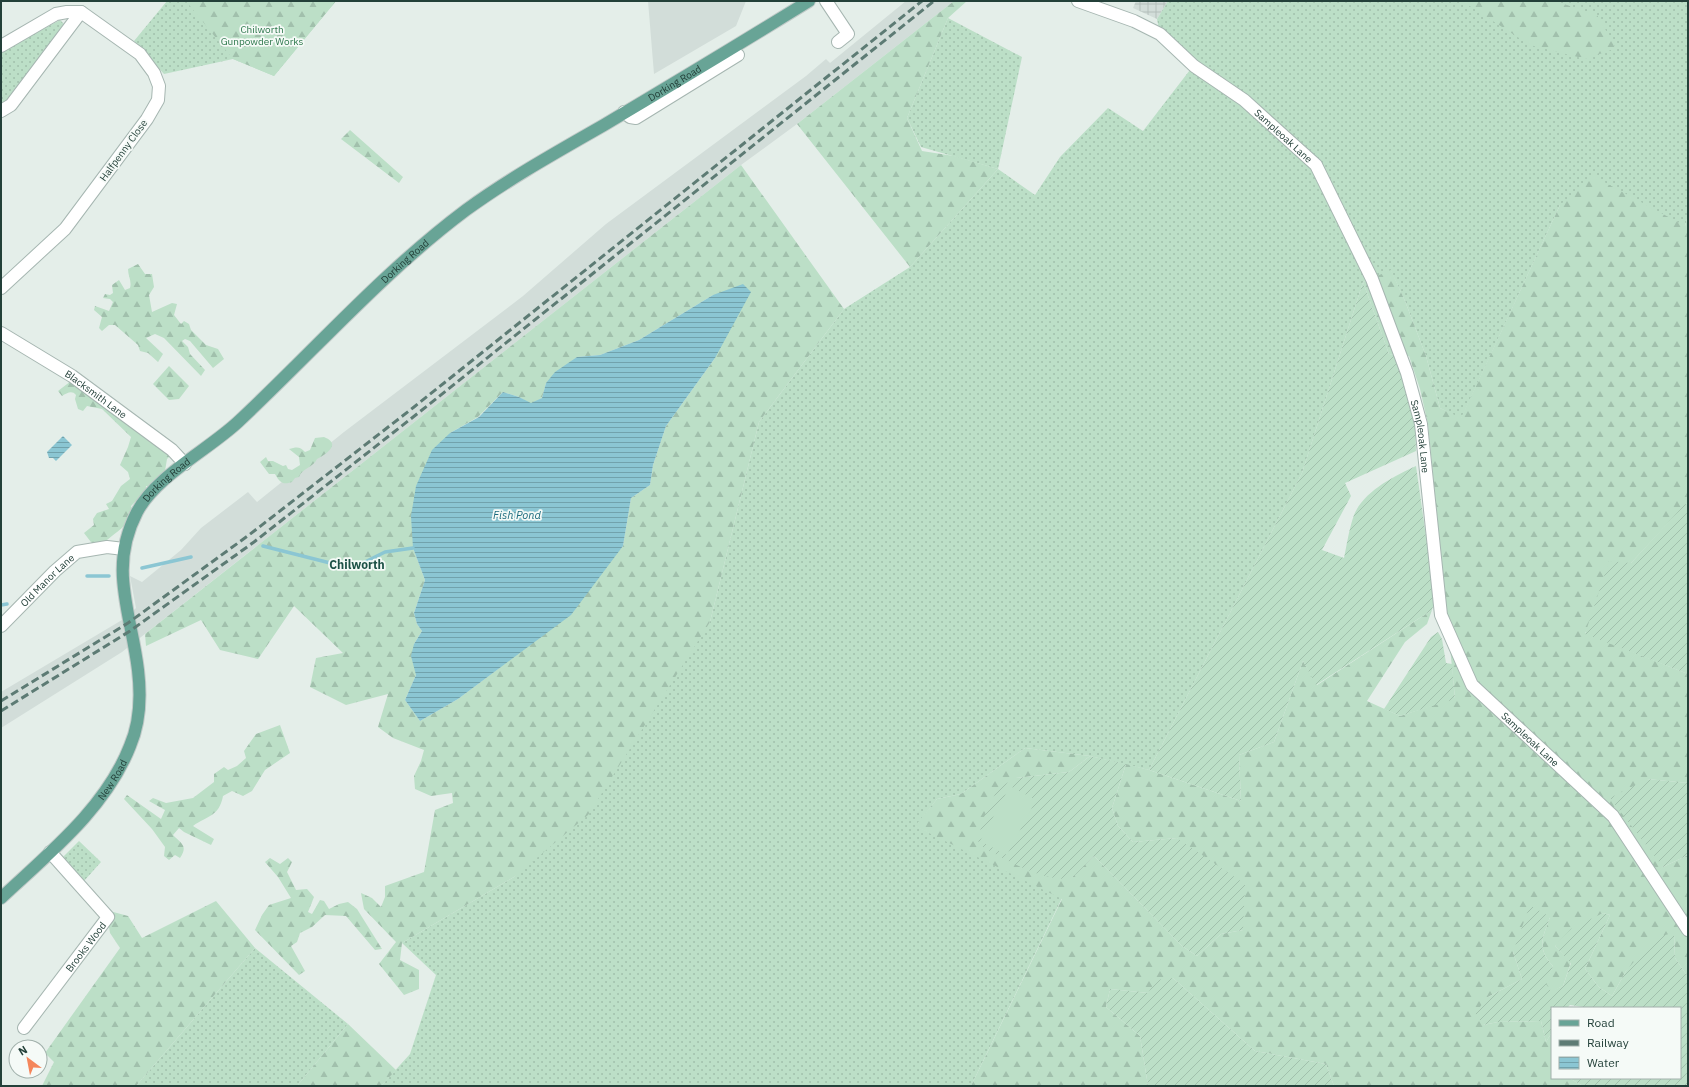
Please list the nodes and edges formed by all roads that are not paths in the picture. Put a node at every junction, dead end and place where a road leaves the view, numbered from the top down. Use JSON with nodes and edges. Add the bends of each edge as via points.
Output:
{"nodes":[{"id":1,"x":809,"y":1,"type":"edge"},
{"id":2,"x":826,"y":1,"type":"edge"},
{"id":3,"x":1078,"y":1,"type":"edge"},
{"id":4,"x":81,"y":12,"type":"junction"},
{"id":5,"x":838,"y":42,"type":"dead end"},
{"id":6,"x":1,"y":46,"type":"edge"},
{"id":7,"x":738,"y":55,"type":"dead end"},
{"id":8,"x":690,"y":79,"type":"junction"},
{"id":9,"x":1,"y":111,"type":"edge"},
{"id":10,"x":1,"y":288,"type":"edge"},
{"id":11,"x":1,"y":333,"type":"edge"},
{"id":12,"x":185,"y":464,"type":"junction"},
{"id":13,"x":124,"y":549,"type":"junction"},
{"id":14,"x":128,"y":623,"type":"joint"},
{"id":15,"x":1,"y":626,"type":"edge"},
{"id":16,"x":50,"y":852,"type":"junction"},
{"id":17,"x":1,"y":898,"type":"edge"},
{"id":18,"x":1688,"y":930,"type":"edge"},
{"id":19,"x":24,"y":1028,"type":"dead end"}],
"edges":[{"from":1,"to":8,"type":"main road","name":"Dorking Road"},
{"from":2,"to":5,"type":"street","via":[[850,32]]},
{"from":3,"to":18,"type":"street","name":"Sampleoak Lane","via":[[1134,21],[1160,34],[1194,66],[1244,100],[1316,165],[1372,279],[1407,373],[1421,424],[1441,615],[1472,685],[1613,816]]},
{"from":4,"to":6,"type":"street","via":[[56,14]]},
{"from":4,"to":9,"type":"street","via":[[11,105]]},
{"from":4,"to":10,"type":"street","name":"Halfpenny Close","via":[[140,54],[147,62],[159,86],[158,100],[65,229]]},
{"from":7,"to":8,"type":"street"},
{"from":8,"to":12,"type":"main road","name":"Dorking Road","via":[[624,112],[469,208],[396,268],[237,422]]},
{"from":11,"to":12,"type":"street","name":"Blacksmith Lane","via":[[72,376],[172,450]]},
{"from":12,"to":13,"type":"main road","name":"Dorking Road","via":[[162,481],[145,499],[132,523]]},
{"from":13,"to":14,"type":"main road","name":"Dorking Road","via":[[122,581]]},
{"from":13,"to":15,"type":"street","name":"Old Manor Lane","via":[[106,547],[77,552],[54,571]]},
{"from":14,"to":16,"type":"main road","name":"New Road","via":[[138,669],[139,701],[136,728],[130,747],[109,787]]},
{"from":16,"to":17,"type":"main road","name":"New Road"},
{"from":16,"to":19,"type":"street","name":"Brooks Wood","via":[[108,917]]}]}
